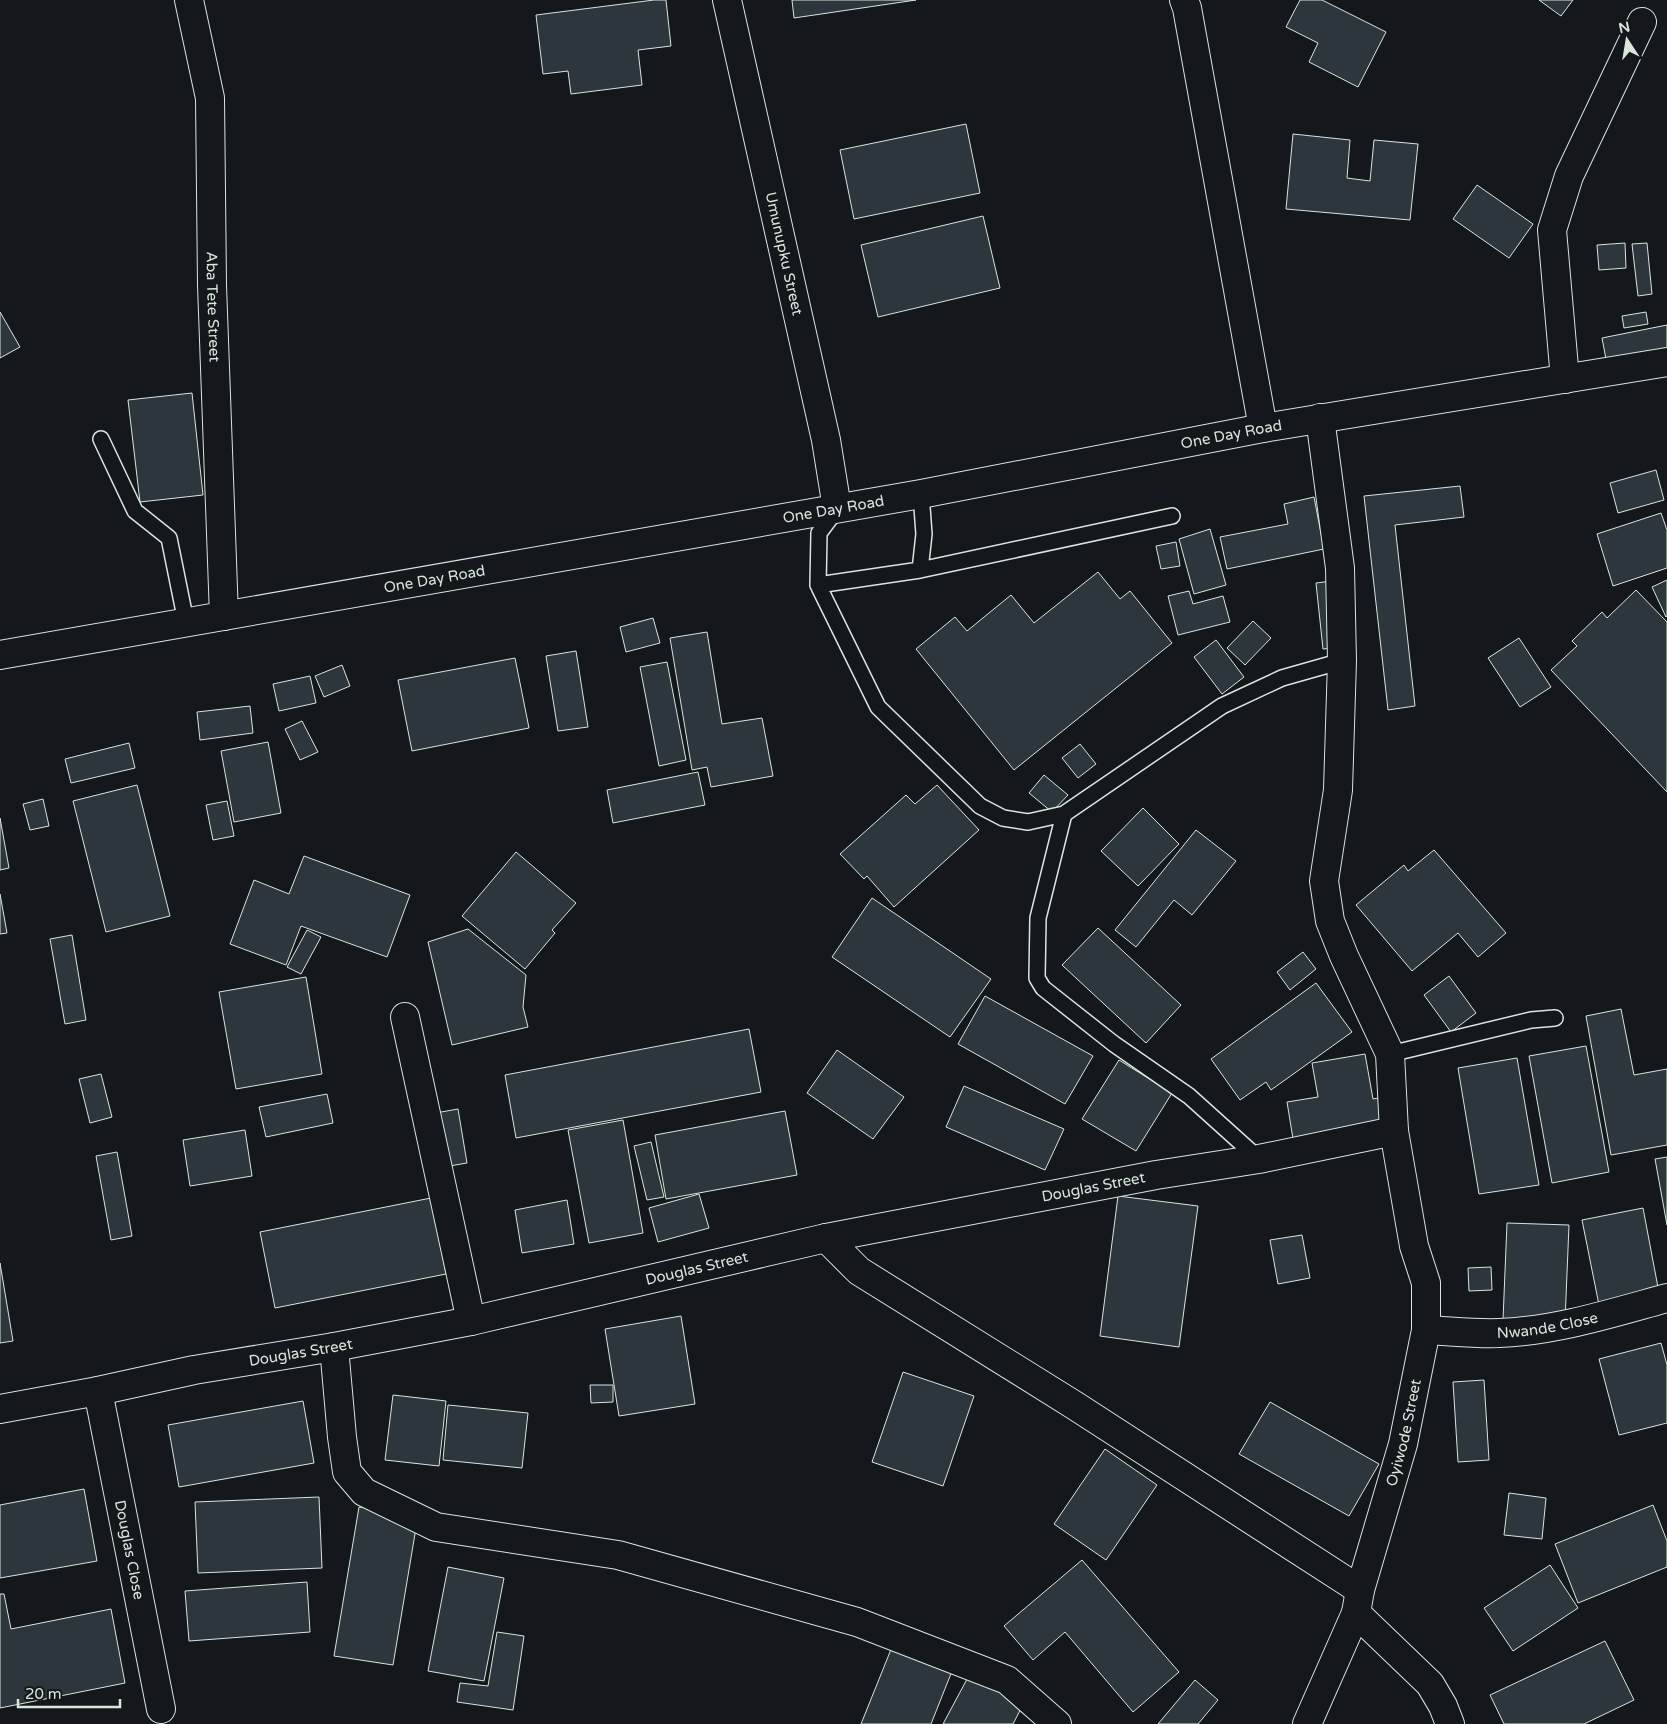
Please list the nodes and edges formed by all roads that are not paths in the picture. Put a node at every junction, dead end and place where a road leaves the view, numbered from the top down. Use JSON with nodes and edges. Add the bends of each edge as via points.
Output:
{"nodes":[{"id":1,"x":189,"y":0,"type":"edge"},
{"id":2,"x":727,"y":0,"type":"edge"},
{"id":3,"x":1184,"y":0,"type":"edge"},
{"id":4,"x":1642,"y":22,"type":"dead end"},
{"id":5,"x":1667,"y":362,"type":"edge"},
{"id":6,"x":1565,"y":379,"type":"junction"},
{"id":7,"x":1320,"y":418,"type":"junction"},
{"id":8,"x":1263,"y":428,"type":"junction"},
{"id":9,"x":101,"y":439,"type":"dead end"},
{"id":10,"x":921,"y":494,"type":"junction"},
{"id":11,"x":837,"y":508,"type":"junction"},
{"id":12,"x":1172,"y":516,"type":"dead end"},
{"id":13,"x":920,"y":570,"type":"junction"},
{"id":14,"x":818,"y":585,"type":"junction"},
{"id":15,"x":224,"y":616,"type":"junction"},
{"id":16,"x":186,"y":622,"type":"junction"},
{"id":17,"x":0,"y":655,"type":"edge"},
{"id":18,"x":1342,"y":661,"type":"junction"},
{"id":19,"x":1064,"y":814,"type":"junction"},
{"id":20,"x":406,"y":1017,"type":"dead end"},
{"id":21,"x":1555,"y":1018,"type":"dead end"},
{"id":22,"x":1390,"y":1054,"type":"junction"},
{"id":23,"x":1394,"y":1131,"type":"junction"},
{"id":24,"x":1259,"y":1159,"type":"junction"},
{"id":25,"x":826,"y":1238,"type":"junction"},
{"id":26,"x":1667,"y":1298,"type":"edge"},
{"id":27,"x":471,"y":1321,"type":"junction"},
{"id":28,"x":1426,"y":1330,"type":"junction"},
{"id":29,"x":334,"y":1347,"type":"junction"},
{"id":30,"x":98,"y":1391,"type":"junction"},
{"id":31,"x":0,"y":1409,"type":"edge"},
{"id":32,"x":1358,"y":1601,"type":"junction"},
{"id":33,"x":160,"y":1709,"type":"dead end"},
{"id":34,"x":1057,"y":1724,"type":"edge"},
{"id":35,"x":1307,"y":1724,"type":"edge"},
{"id":36,"x":1450,"y":1724,"type":"edge"}],
"edges":[{"from":1,"to":15,"type":"street","name":"Aba Tete Street","via":[[210,98],[212,286]]},
{"from":2,"to":11,"type":"street","name":"Umunupku Street","via":[[826,440]]},
{"from":3,"to":8,"type":"street"},
{"from":4,"to":6,"type":"street","via":[[1569,176],[1552,230]]},
{"from":5,"to":6,"type":"street","name":"One Day Road"},
{"from":6,"to":7,"type":"street","name":"One Day Road"},
{"from":7,"to":8,"type":"street","name":"One Day Road"},
{"from":7,"to":18,"type":"street","via":[[1340,568]]},
{"from":8,"to":10,"type":"street","name":"One Day Road"},
{"from":9,"to":16,"type":"lane","via":[[135,511],[169,538]]},
{"from":10,"to":11,"type":"street","name":"One Day Road"},
{"from":10,"to":13,"type":"lane","via":[[924,534]]},
{"from":11,"to":14,"type":"lane","via":[[819,533]]},
{"from":11,"to":15,"type":"street","name":"One Day Road"},
{"from":12,"to":13,"type":"lane"},
{"from":13,"to":14,"type":"lane"},
{"from":14,"to":19,"type":"lane","via":[[878,707],[980,806],[1003,818],[1028,822]]},
{"from":15,"to":16,"type":"street","name":"One Day Road"},
{"from":16,"to":17,"type":"street","name":"One Day Road"},
{"from":18,"to":19,"type":"lane","via":[[1282,678],[1222,706]]},
{"from":18,"to":22,"type":"street","via":[[1338,790],[1324,881],[1330,921]]},
{"from":19,"to":24,"type":"lane","via":[[1038,918],[1037,978],[1043,988],[1114,1044],[1189,1096]]},
{"from":20,"to":27,"type":"street"},
{"from":21,"to":22,"type":"lane","via":[[1531,1020]]},
{"from":22,"to":23,"type":"street","name":"Oyiwode Street"},
{"from":23,"to":24,"type":"street","name":"Douglas Street"},
{"from":23,"to":28,"type":"street","name":"Oyiwode Street","via":[[1414,1246],[1426,1283]]},
{"from":24,"to":25,"type":"street","name":"Douglas Street","via":[[1156,1175]]},
{"from":25,"to":27,"type":"street","name":"Douglas Street"},
{"from":25,"to":32,"type":"street","via":[[858,1271],[1074,1405]]},
{"from":26,"to":28,"type":"street","name":"Nwande Close","via":[[1589,1320],[1544,1328],[1499,1333]]},
{"from":27,"to":29,"type":"street","name":"Douglas Street"},
{"from":28,"to":32,"type":"street","name":"Oyiwode Street","via":[[1403,1444]]},
{"from":29,"to":30,"type":"street","name":"Douglas Street","via":[[194,1370]]},
{"from":29,"to":34,"type":"street","via":[[347,1472],[364,1492],[436,1527],[618,1555],[857,1622],[1007,1680]]},
{"from":30,"to":31,"type":"street","name":"Douglas Street"},
{"from":30,"to":33,"type":"street","name":"Douglas Close"},
{"from":32,"to":35,"type":"street","name":"Oyiwode Street"},
{"from":32,"to":36,"type":"street","via":[[1430,1684]]}]}
